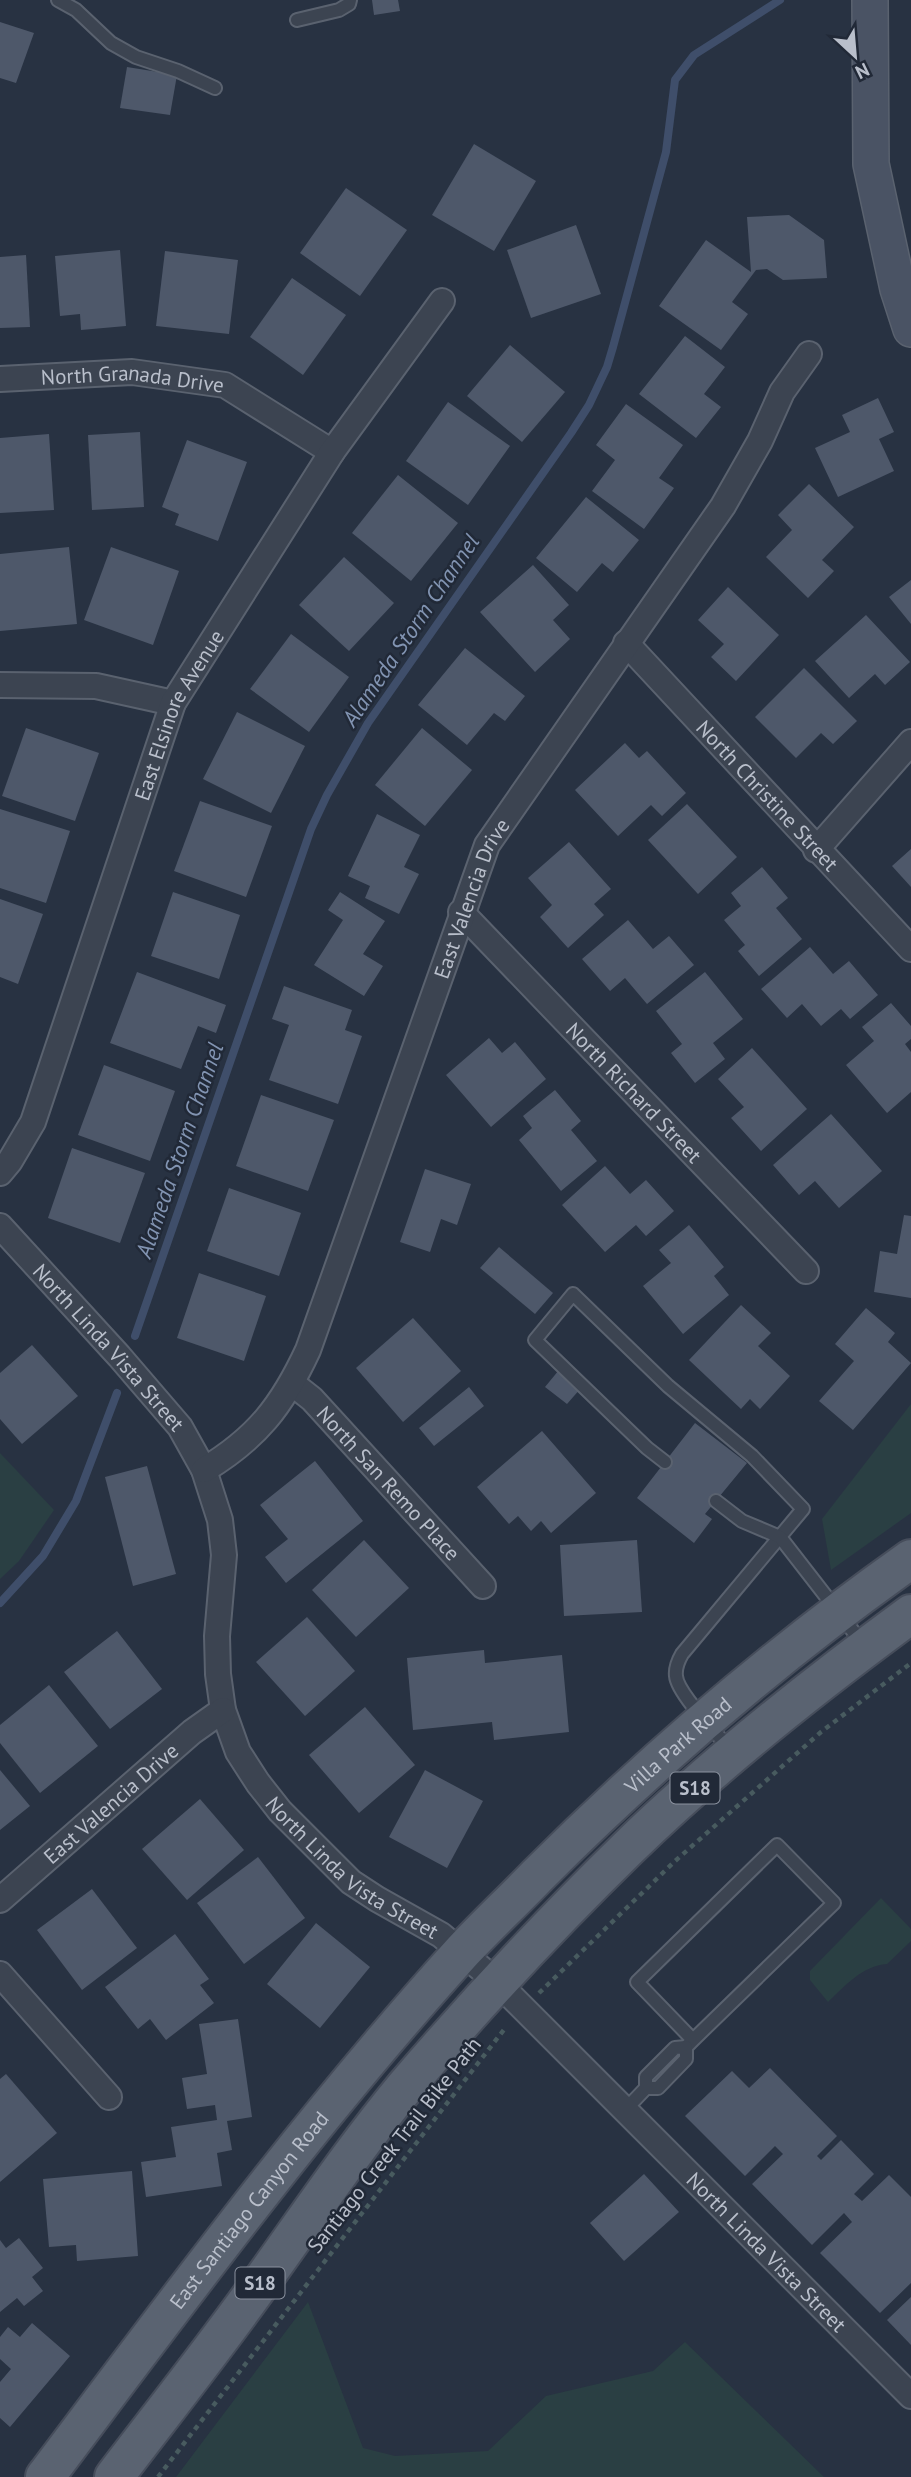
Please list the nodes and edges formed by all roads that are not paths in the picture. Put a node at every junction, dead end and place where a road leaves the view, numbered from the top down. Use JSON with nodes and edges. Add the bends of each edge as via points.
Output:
{"nodes":[{"id":1,"x":58,"y":0,"type":"edge"},
{"id":2,"x":350,"y":0,"type":"edge"},
{"id":3,"x":870,"y":0,"type":"edge"},
{"id":4,"x":297,"y":20,"type":"dead end"},
{"id":5,"x":215,"y":88,"type":"dead end"},
{"id":6,"x":442,"y":300,"type":"dead end"},
{"id":7,"x":911,"y":329,"type":"edge"},
{"id":8,"x":809,"y":354,"type":"dead end"},
{"id":9,"x":0,"y":379,"type":"edge"},
{"id":10,"x":331,"y":452,"type":"junction"},
{"id":11,"x":626,"y":643,"type":"junction"},
{"id":12,"x":0,"y":685,"type":"edge"},
{"id":13,"x":173,"y":703,"type":"junction"},
{"id":14,"x":911,"y":742,"type":"edge"},
{"id":15,"x":816,"y":850,"type":"junction"},
{"id":16,"x":461,"y":912,"type":"junction"},
{"id":17,"x":911,"y":949,"type":"edge"},
{"id":18,"x":0,"y":1173,"type":"edge"},
{"id":19,"x":0,"y":1226,"type":"edge"},
{"id":20,"x":806,"y":1271,"type":"dead end"},
{"id":21,"x":293,"y":1384,"type":"junction"},
{"id":22,"x":665,"y":1462,"type":"dead end"},
{"id":23,"x":204,"y":1470,"type":"junction"},
{"id":24,"x":716,"y":1501,"type":"dead end"},
{"id":25,"x":779,"y":1537,"type":"junction"},
{"id":26,"x":911,"y":1559,"type":"edge"},
{"id":27,"x":483,"y":1586,"type":"dead end"},
{"id":28,"x":839,"y":1613,"type":"junction"},
{"id":29,"x":911,"y":1614,"type":"edge"},
{"id":30,"x":866,"y":1647,"type":"junction"},
{"id":31,"x":223,"y":1710,"type":"junction"},
{"id":32,"x":704,"y":1719,"type":"junction"},
{"id":33,"x":734,"y":1754,"type":"junction"},
{"id":34,"x":0,"y":1900,"type":"edge"},
{"id":35,"x":463,"y":1952,"type":"junction"},
{"id":36,"x":0,"y":1974,"type":"edge"},
{"id":37,"x":497,"y":1982,"type":"junction"},
{"id":38,"x":689,"y":2043,"type":"junction"},
{"id":39,"x":109,"y":2097,"type":"dead end"},
{"id":40,"x":626,"y":2109,"type":"junction"},
{"id":41,"x":911,"y":2396,"type":"edge"},
{"id":42,"x":45,"y":2477,"type":"edge"},
{"id":43,"x":114,"y":2477,"type":"edge"}],
"edges":[{"from":1,"to":5,"type":"lane","via":[[76,10],[111,43]]},
{"from":2,"to":4,"type":"lane","via":[[339,10]]},
{"from":3,"to":7,"type":"main road","via":[[871,164]]},
{"from":6,"to":10,"type":"street","name":"East Elsinore Avenue"},
{"from":8,"to":11,"type":"street","name":"East Valencia Drive","via":[[782,392],[723,506]]},
{"from":9,"to":10,"type":"street","name":"North Granada Drive","via":[[132,372],[225,385]]},
{"from":10,"to":13,"type":"street","name":"East Elsinore Avenue"},
{"from":11,"to":15,"type":"street","name":"North Christine Street"},
{"from":11,"to":16,"type":"street","name":"East Valencia Drive","via":[[487,845]]},
{"from":12,"to":13,"type":"street","via":[[96,686]]},
{"from":13,"to":18,"type":"street","name":"East Elsinore Avenue","via":[[33,1122]]},
{"from":14,"to":15,"type":"street"},
{"from":15,"to":17,"type":"street","name":"North Christine Street"},
{"from":16,"to":20,"type":"street","name":"North Richard Street"},
{"from":16,"to":21,"type":"street","name":"East Valencia Drive"},
{"from":19,"to":23,"type":"street","name":"North Linda Vista Street","via":[[180,1427]]},
{"from":21,"to":23,"type":"street","name":"East Valencia Drive","via":[[251,1436]]},
{"from":21,"to":27,"type":"street","name":"North San Remo Place","via":[[312,1399]]},
{"from":22,"to":25,"type":"lane","via":[[534,1340],[573,1294],[668,1386],[752,1455],[803,1509]]},
{"from":23,"to":31,"type":"street","name":"North Linda Vista Street","via":[[220,1520],[224,1555],[217,1636]]},
{"from":24,"to":25,"type":"lane","via":[[742,1521]]},
{"from":25,"to":28,"type":"lane"},
{"from":25,"to":32,"type":"lane","via":[[677,1664],[680,1688]]},
{"from":26,"to":28,"type":"main road","name":"Villa Park Road","number":"S18"},
{"from":28,"to":30,"type":"lane"},
{"from":28,"to":32,"type":"main road","name":"Villa Park Road","number":"S18"},
{"from":29,"to":30,"type":"main road","name":"Villa Park Road","number":"S18"},
{"from":30,"to":33,"type":"main road","name":"Villa Park Road","number":"S18"},
{"from":31,"to":34,"type":"street","name":"East Valencia Drive"},
{"from":31,"to":35,"type":"street","name":"North Linda Vista Street","via":[[238,1752],[258,1783],[326,1858],[351,1882]]},
{"from":32,"to":33,"type":"lane"},
{"from":32,"to":35,"type":"main road","name":"Villa Park Road","number":"S18","via":[[556,1857]]},
{"from":33,"to":37,"type":"main road","name":"Villa Park Road","number":"S18","via":[[627,1849]]},
{"from":35,"to":37,"type":"street","name":"North Linda Vista Street"},
{"from":35,"to":42,"type":"main road","name":"East Santiago Canyon Road","number":"S18","via":[[320,2118]]},
{"from":36,"to":39,"type":"street"},
{"from":37,"to":40,"type":"street","name":"North Linda Vista Street"},
{"from":37,"to":43,"type":"main road","number":"S18","via":[[358,2147]]},
{"from":38,"to":38,"type":"lane","via":[[834,1903],[777,1845],[636,1982]]},
{"from":38,"to":40,"type":"lane","via":[[687,2059],[658,2088],[646,2088]]},
{"from":40,"to":41,"type":"street","name":"North Linda Vista Street"}]}
